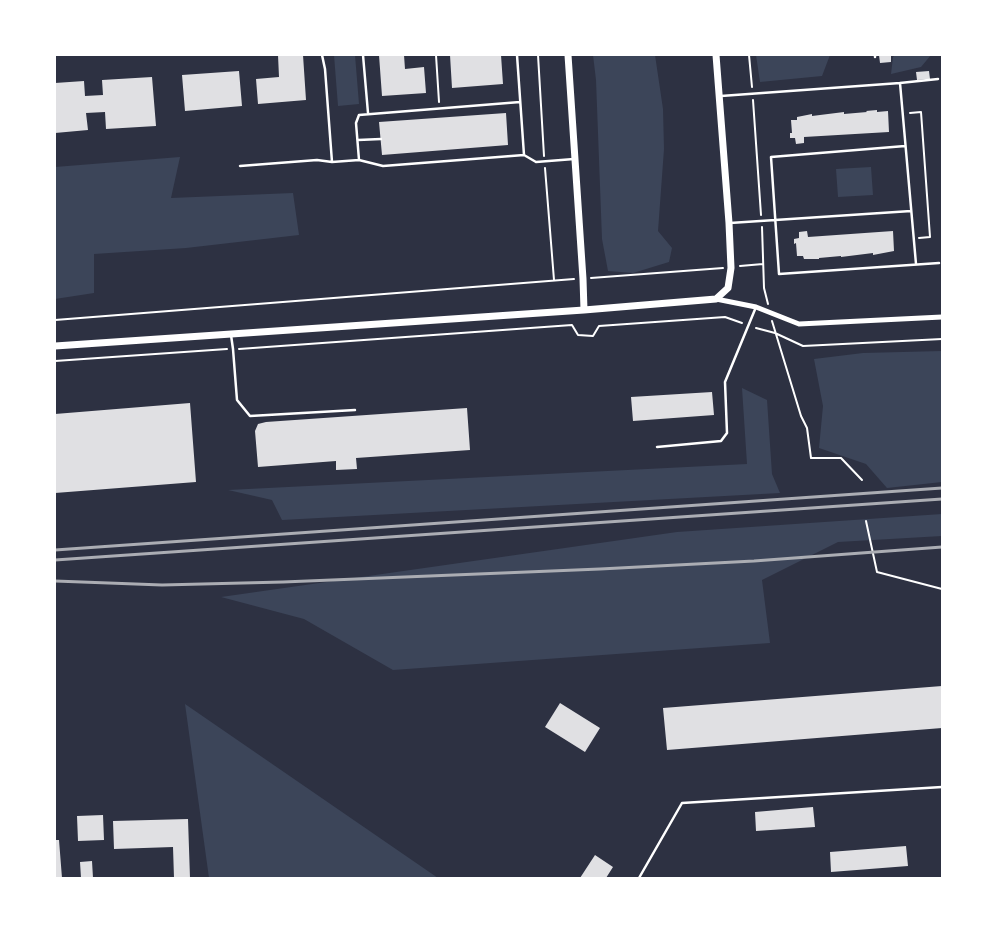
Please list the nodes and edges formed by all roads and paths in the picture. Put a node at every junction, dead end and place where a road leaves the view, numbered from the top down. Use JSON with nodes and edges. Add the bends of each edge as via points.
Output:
{"nodes":[{"id":1,"x":322,"y":55,"type":"edge"},
{"id":2,"x":364,"y":55,"type":"edge"},
{"id":3,"x":436,"y":55,"type":"edge"},
{"id":4,"x":517,"y":55,"type":"edge"},
{"id":5,"x":568,"y":55,"type":"edge"},
{"id":6,"x":716,"y":55,"type":"edge"},
{"id":7,"x":749,"y":55,"type":"edge"},
{"id":8,"x":938,"y":79,"type":"dead end"},
{"id":9,"x":900,"y":83,"type":"junction"},
{"id":10,"x":753,"y":94,"type":"junction"},
{"id":11,"x":719,"y":96,"type":"junction"},
{"id":12,"x":520,"y":102,"type":"junction"},
{"id":13,"x":440,"y":108,"type":"junction"},
{"id":14,"x":368,"y":113,"type":"junction"},
{"id":15,"x":902,"y":114,"type":"junction"},
{"id":16,"x":381,"y":139,"type":"dead end"},
{"id":17,"x":358,"y":140,"type":"junction"},
{"id":18,"x":905,"y":146,"type":"junction"},
{"id":19,"x":524,"y":155,"type":"junction"},
{"id":20,"x":575,"y":159,"type":"junction"},
{"id":21,"x":359,"y":160,"type":"junction"},
{"id":22,"x":332,"y":162,"type":"junction"},
{"id":23,"x":240,"y":166,"type":"dead end"},
{"id":24,"x":911,"y":211,"type":"junction"},
{"id":25,"x":775,"y":220,"type":"junction"},
{"id":26,"x":762,"y":221,"type":"junction"},
{"id":27,"x":729,"y":223,"type":"junction"},
{"id":28,"x":913,"y":239,"type":"junction"},
{"id":29,"x":938,"y":263,"type":"dead end"},
{"id":30,"x":763,"y":264,"type":"junction"},
{"id":31,"x":916,"y":264,"type":"junction"},
{"id":32,"x":731,"y":268,"type":"junction"},
{"id":33,"x":583,"y":279,"type":"junction"},
{"id":34,"x":716,"y":299,"type":"junction"},
{"id":35,"x":756,"y":307,"type":"junction"},
{"id":36,"x":584,"y":310,"type":"junction"},
{"id":37,"x":770,"y":312,"type":"junction"},
{"id":38,"x":942,"y":317,"type":"edge"},
{"id":39,"x":55,"y":320,"type":"edge"},
{"id":40,"x":749,"y":326,"type":"junction"},
{"id":41,"x":775,"y":333,"type":"junction"},
{"id":42,"x":230,"y":334,"type":"junction"},
{"id":43,"x":942,"y":339,"type":"edge"},
{"id":44,"x":55,"y":346,"type":"edge"},
{"id":45,"x":234,"y":349,"type":"junction"},
{"id":46,"x":55,"y":361,"type":"edge"},
{"id":47,"x":356,"y":410,"type":"dead end"},
{"id":48,"x":657,"y":447,"type":"dead end"},
{"id":49,"x":862,"y":480,"type":"dead end"},
{"id":50,"x":866,"y":521,"type":"dead end"},
{"id":51,"x":942,"y":589,"type":"edge"},
{"id":52,"x":942,"y":787,"type":"edge"},
{"id":53,"x":639,"y":878,"type":"edge"}],
"edges":[{"from":1,"to":22,"type":"lane"},
{"from":2,"to":14,"type":"lane"},
{"from":3,"to":13,"type":"path"},
{"from":4,"to":12,"type":"lane"},
{"from":5,"to":20,"type":"street"},
{"from":6,"to":11,"type":"street"},
{"from":7,"to":10,"type":"path"},
{"from":8,"to":9,"type":"lane"},
{"from":9,"to":10,"type":"lane"},
{"from":9,"to":15,"type":"lane"},
{"from":10,"to":11,"type":"lane"},
{"from":10,"to":26,"type":"path"},
{"from":11,"to":27,"type":"street"},
{"from":12,"to":13,"type":"lane"},
{"from":12,"to":19,"type":"lane"},
{"from":13,"to":14,"type":"lane"},
{"from":14,"to":17,"type":"lane","via":[[357,118]]},
{"from":15,"to":18,"type":"lane"},
{"from":15,"to":28,"type":"path","via":[[921,112],[930,237]]},
{"from":16,"to":17,"type":"lane"},
{"from":17,"to":21,"type":"lane"},
{"from":18,"to":24,"type":"lane"},
{"from":18,"to":25,"type":"lane","via":[[771,157]]},
{"from":19,"to":20,"type":"lane","via":[[536,162]]},
{"from":19,"to":21,"type":"lane","via":[[383,166]]},
{"from":20,"to":33,"type":"street"},
{"from":21,"to":22,"type":"lane"},
{"from":22,"to":23,"type":"lane","via":[[318,160]]},
{"from":24,"to":25,"type":"lane"},
{"from":24,"to":28,"type":"lane"},
{"from":25,"to":26,"type":"lane"},
{"from":25,"to":31,"type":"lane","via":[[779,274]]},
{"from":26,"to":27,"type":"lane"},
{"from":26,"to":30,"type":"path"},
{"from":27,"to":32,"type":"street"},
{"from":28,"to":31,"type":"lane"},
{"from":29,"to":31,"type":"lane"},
{"from":30,"to":32,"type":"path"},
{"from":30,"to":37,"type":"path"},
{"from":32,"to":33,"type":"path"},
{"from":32,"to":34,"type":"street","via":[[728,288]]},
{"from":33,"to":36,"type":"street"},
{"from":33,"to":39,"type":"path"},
{"from":34,"to":35,"type":"street"},
{"from":34,"to":36,"type":"street"},
{"from":35,"to":37,"type":"street"},
{"from":35,"to":40,"type":"lane"},
{"from":36,"to":42,"type":"street"},
{"from":37,"to":38,"type":"street","via":[[799,324]]},
{"from":37,"to":41,"type":"path"},
{"from":40,"to":41,"type":"path"},
{"from":40,"to":45,"type":"path","via":[[725,317],[600,326],[593,336],[578,335],[572,326]]},
{"from":40,"to":48,"type":"lane","via":[[724,382],[727,434],[721,441]]},
{"from":41,"to":43,"type":"path","via":[[803,346]]},
{"from":41,"to":49,"type":"path","via":[[807,428],[811,458],[841,458]]},
{"from":42,"to":44,"type":"street"},
{"from":42,"to":45,"type":"lane"},
{"from":45,"to":46,"type":"path"},
{"from":45,"to":47,"type":"lane","via":[[237,400],[250,416]]},
{"from":50,"to":51,"type":"path","via":[[877,572]]},
{"from":52,"to":53,"type":"lane","via":[[682,803]]}]}
